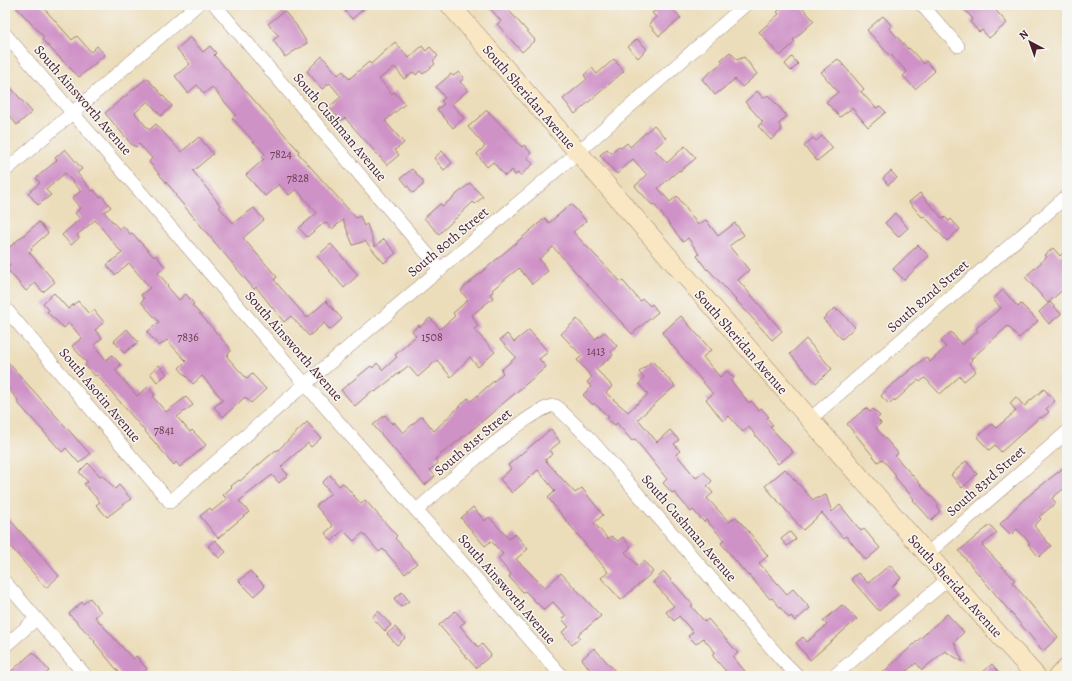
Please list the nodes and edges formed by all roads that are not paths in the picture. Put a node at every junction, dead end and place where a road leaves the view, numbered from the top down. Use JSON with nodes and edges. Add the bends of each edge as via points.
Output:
{"nodes":[{"id":1,"x":197,"y":5,"type":"edge"},
{"id":2,"x":215,"y":5,"type":"edge"},
{"id":3,"x":450,"y":5,"type":"edge"},
{"id":4,"x":745,"y":5,"type":"edge"},
{"id":5,"x":922,"y":5,"type":"edge"},
{"id":6,"x":5,"y":34,"type":"edge"},
{"id":7,"x":958,"y":46,"type":"dead end"},
{"id":8,"x":73,"y":112,"type":"junction"},
{"id":9,"x":577,"y":153,"type":"junction"},
{"id":10,"x":5,"y":171,"type":"edge"},
{"id":11,"x":1067,"y":196,"type":"edge"},
{"id":12,"x":441,"y":270,"type":"junction"},
{"id":13,"x":5,"y":308,"type":"edge"},
{"id":14,"x":306,"y":384,"type":"junction"},
{"id":15,"x":554,"y":405,"type":"joint"},
{"id":16,"x":809,"y":420,"type":"junction"},
{"id":17,"x":1067,"y":432,"type":"edge"},
{"id":18,"x":170,"y":502,"type":"joint"},
{"id":19,"x":417,"y":510,"type":"junction"},
{"id":20,"x":927,"y":554,"type":"junction"},
{"id":21,"x":948,"y":579,"type":"junction"},
{"id":22,"x":5,"y":582,"type":"edge"},
{"id":23,"x":36,"y":619,"type":"junction"},
{"id":24,"x":5,"y":646,"type":"edge"},
{"id":25,"x":1067,"y":668,"type":"edge"},
{"id":26,"x":86,"y":676,"type":"edge"},
{"id":27,"x":562,"y":676,"type":"edge"},
{"id":28,"x":798,"y":676,"type":"edge"},
{"id":29,"x":834,"y":676,"type":"edge"},
{"id":30,"x":1036,"y":676,"type":"edge"},
{"id":31,"x":1058,"y":676,"type":"edge"}],
"edges":[{"from":1,"to":8,"type":"street"},
{"from":2,"to":12,"type":"street","name":"South Cushman Avenue"},
{"from":3,"to":9,"type":"street","name":"South Sheridan Avenue"},
{"from":4,"to":9,"type":"street","name":"South 80th Street"},
{"from":5,"to":7,"type":"street"},
{"from":6,"to":8,"type":"street","name":"South Ainsworth Avenue"},
{"from":8,"to":10,"type":"street"},
{"from":8,"to":14,"type":"street","name":"South Ainsworth Avenue"},
{"from":9,"to":12,"type":"street","name":"South 80th Street"},
{"from":9,"to":16,"type":"street","name":"South Sheridan Avenue"},
{"from":11,"to":16,"type":"street","name":"South 82nd Street"},
{"from":12,"to":14,"type":"street","name":"South 80th Street"},
{"from":13,"to":18,"type":"street","name":"South Asotin Avenue"},
{"from":14,"to":18,"type":"street","name":"South 80th Street"},
{"from":14,"to":19,"type":"street","name":"South Ainsworth Avenue"},
{"from":15,"to":19,"type":"street","name":"South 81st Street","via":[[539,410],[521,422]]},
{"from":15,"to":28,"type":"street","name":"South Cushman Avenue","via":[[568,415],[592,441]]},
{"from":16,"to":20,"type":"street","name":"South Sheridan Avenue"},
{"from":17,"to":20,"type":"street","name":"South 83rd Street"},
{"from":19,"to":27,"type":"street","name":"South Ainsworth Avenue"},
{"from":20,"to":21,"type":"street","name":"South Sheridan Avenue"},
{"from":21,"to":29,"type":"street"},
{"from":21,"to":30,"type":"street","name":"South Sheridan Avenue"},
{"from":22,"to":23,"type":"street"},
{"from":23,"to":24,"type":"street"},
{"from":23,"to":26,"type":"street"},
{"from":25,"to":31,"type":"street"}]}
